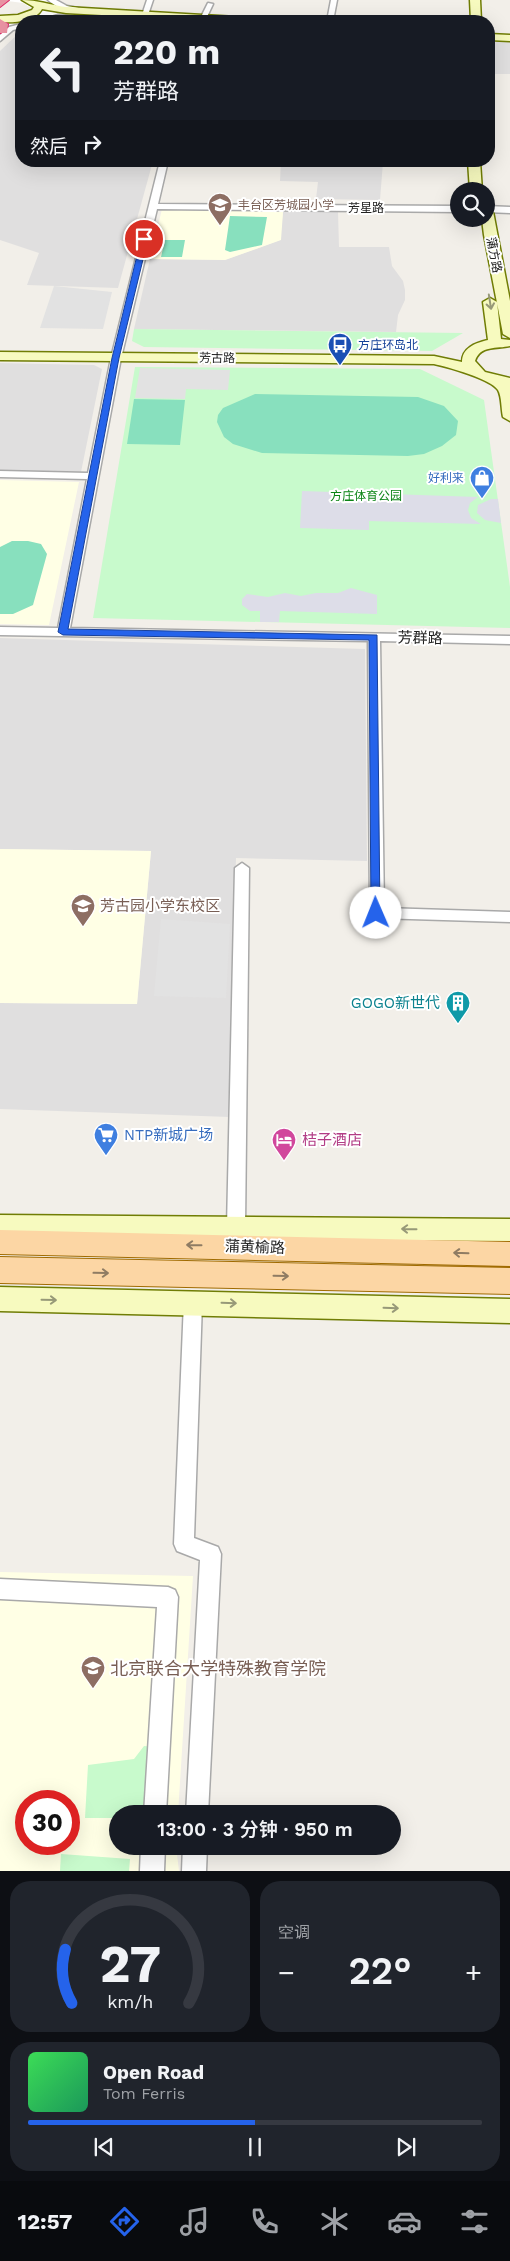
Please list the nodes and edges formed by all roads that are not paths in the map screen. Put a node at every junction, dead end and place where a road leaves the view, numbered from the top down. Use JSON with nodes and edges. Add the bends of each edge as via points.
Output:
{"nodes":[{"id":1,"x":3,"y":0,"type":"edge"},
{"id":2,"x":27,"y":0,"type":"edge"},
{"id":3,"x":51,"y":0,"type":"edge"},
{"id":4,"x":150,"y":0,"type":"edge"},
{"id":5,"x":334,"y":0,"type":"edge"},
{"id":6,"x":467,"y":0,"type":"edge"},
{"id":7,"x":475,"y":0,"type":"edge"},
{"id":8,"x":0,"y":3,"type":"edge"},
{"id":9,"x":210,"y":4,"type":"dead end"},
{"id":10,"x":39,"y":6,"type":"junction"},
{"id":11,"x":145,"y":13,"type":"junction"},
{"id":12,"x":31,"y":15,"type":"joint"},
{"id":13,"x":110,"y":15,"type":"edge"},
{"id":14,"x":158,"y":15,"type":"edge"},
{"id":15,"x":205,"y":15,"type":"edge"},
{"id":16,"x":331,"y":15,"type":"edge"},
{"id":17,"x":466,"y":15,"type":"edge"},
{"id":18,"x":476,"y":15,"type":"edge"},
{"id":19,"x":15,"y":21,"type":"edge"},
{"id":20,"x":2,"y":26,"type":"edge"},
{"id":21,"x":15,"y":27,"type":"edge"},
{"id":22,"x":495,"y":36,"type":"edge"},
{"id":23,"x":510,"y":37,"type":"edge"},
{"id":24,"x":163,"y":167,"type":"edge"},
{"id":25,"x":474,"y":167,"type":"edge"},
{"id":26,"x":484,"y":167,"type":"edge"},
{"id":27,"x":475,"y":182,"type":"edge"},
{"id":28,"x":485,"y":182,"type":"edge"},
{"id":29,"x":153,"y":206,"type":"junction"},
{"id":30,"x":450,"y":209,"type":"edge"},
{"id":31,"x":495,"y":209,"type":"edge"},
{"id":32,"x":510,"y":210,"type":"edge"},
{"id":33,"x":479,"y":227,"type":"edge"},
{"id":34,"x":490,"y":227,"type":"edge"},
{"id":35,"x":510,"y":334,"type":"edge"},
{"id":36,"x":510,"y":343,"type":"edge"},
{"id":37,"x":494,"y":344,"type":"junction"},
{"id":38,"x":472,"y":352,"type":"junction"},
{"id":39,"x":0,"y":356,"type":"edge"},
{"id":40,"x":116,"y":358,"type":"junction"},
{"id":41,"x":434,"y":360,"type":"junction"},
{"id":42,"x":472,"y":369,"type":"junction"},
{"id":43,"x":504,"y":382,"type":"edge"},
{"id":44,"x":510,"y":417,"type":"edge"},
{"id":45,"x":0,"y":474,"type":"edge"},
{"id":46,"x":93,"y":476,"type":"junction"},
{"id":47,"x":0,"y":631,"type":"edge"},
{"id":48,"x":63,"y":632,"type":"junction"},
{"id":49,"x":374,"y":638,"type":"junction"},
{"id":50,"x":510,"y":640,"type":"edge"},
{"id":51,"x":242,"y":868,"type":"dead end"},
{"id":52,"x":510,"y":917,"type":"edge"},
{"id":53,"x":0,"y":1226,"type":"edge"},
{"id":54,"x":152,"y":1226,"type":"junction"},
{"id":55,"x":236,"y":1226,"type":"junction"},
{"id":56,"x":510,"y":1230,"type":"edge"},
{"id":57,"x":0,"y":1242,"type":"edge"},
{"id":58,"x":96,"y":1243,"type":"junction"},
{"id":59,"x":510,"y":1254,"type":"edge"},
{"id":60,"x":0,"y":1270,"type":"edge"},
{"id":61,"x":510,"y":1281,"type":"edge"},
{"id":62,"x":0,"y":1299,"type":"edge"},
{"id":63,"x":193,"y":1302,"type":"junction"},
{"id":64,"x":510,"y":1311,"type":"edge"},
{"id":65,"x":0,"y":1589,"type":"edge"},
{"id":66,"x":156,"y":1805,"type":"edge"},
{"id":67,"x":197,"y":1805,"type":"edge"},
{"id":68,"x":153,"y":1855,"type":"edge"},
{"id":69,"x":195,"y":1855,"type":"edge"},
{"id":70,"x":152,"y":1871,"type":"edge"},
{"id":71,"x":194,"y":1871,"type":"edge"}],
"edges":[{"from":1,"to":8,"type":"highway"},
{"from":2,"to":10,"type":"street"},
{"from":3,"to":11,"type":"street","via":[[66,8]]},
{"from":4,"to":11,"type":"street"},
{"from":5,"to":16,"type":"street"},
{"from":6,"to":17,"type":"street"},
{"from":7,"to":18,"type":"street"},
{"from":9,"to":15,"type":"street"},
{"from":10,"to":11,"type":"street"},
{"from":10,"to":12,"type":"street"},
{"from":11,"to":14,"type":"street"},
{"from":12,"to":13,"type":"street"},
{"from":19,"to":20,"type":"street"},
{"from":20,"to":21,"type":"street"},
{"from":22,"to":23,"type":"street"},
{"from":24,"to":29,"type":"street"},
{"from":25,"to":27,"type":"street"},
{"from":26,"to":28,"type":"street"},
{"from":29,"to":30,"type":"street","name":"芳星路"},
{"from":29,"to":40,"type":"street"},
{"from":31,"to":32,"type":"street"},
{"from":33,"to":37,"type":"street","name":"蒲方路","one_way":true},
{"from":34,"to":35,"type":"street","name":"蒲方路"},
{"from":36,"to":37,"type":"street"},
{"from":37,"to":38,"type":"street"},
{"from":38,"to":41,"type":"street"},
{"from":38,"to":42,"type":"street","via":[[468,362]]},
{"from":39,"to":40,"type":"street","name":"芳古路"},
{"from":40,"to":41,"type":"street","name":"芳古路"},
{"from":40,"to":46,"type":"street"},
{"from":41,"to":42,"type":"street"},
{"from":42,"to":43,"type":"street","via":[[484,377]]},
{"from":43,"to":44,"type":"street"},
{"from":45,"to":46,"type":"street"},
{"from":46,"to":48,"type":"street"},
{"from":47,"to":48,"type":"street","name":"芳群路"},
{"from":48,"to":49,"type":"street","name":"芳群路"},
{"from":49,"to":50,"type":"street","name":"芳群路"},
{"from":49,"to":52,"type":"street","via":[[376,913]]},
{"from":51,"to":55,"type":"street"},
{"from":53,"to":54,"type":"street"},
{"from":54,"to":55,"type":"street"},
{"from":54,"to":58,"type":"main road"},
{"from":56,"to":55,"type":"street","one_way":true},
{"from":57,"to":58,"type":"main road","name":"蒲黄榆路"},
{"from":59,"to":58,"type":"main road","name":"蒲黄榆路","one_way":true},
{"from":60,"to":61,"type":"main road","name":"蒲黄榆路","one_way":true},
{"from":62,"to":63,"type":"street","one_way":true},
{"from":63,"to":64,"type":"street","one_way":true},
{"from":63,"to":67,"type":"street","via":[[184,1544],[211,1554]]},
{"from":65,"to":66,"type":"street","via":[[168,1597]]},
{"from":68,"to":70,"type":"street"},
{"from":69,"to":71,"type":"street"}]}
